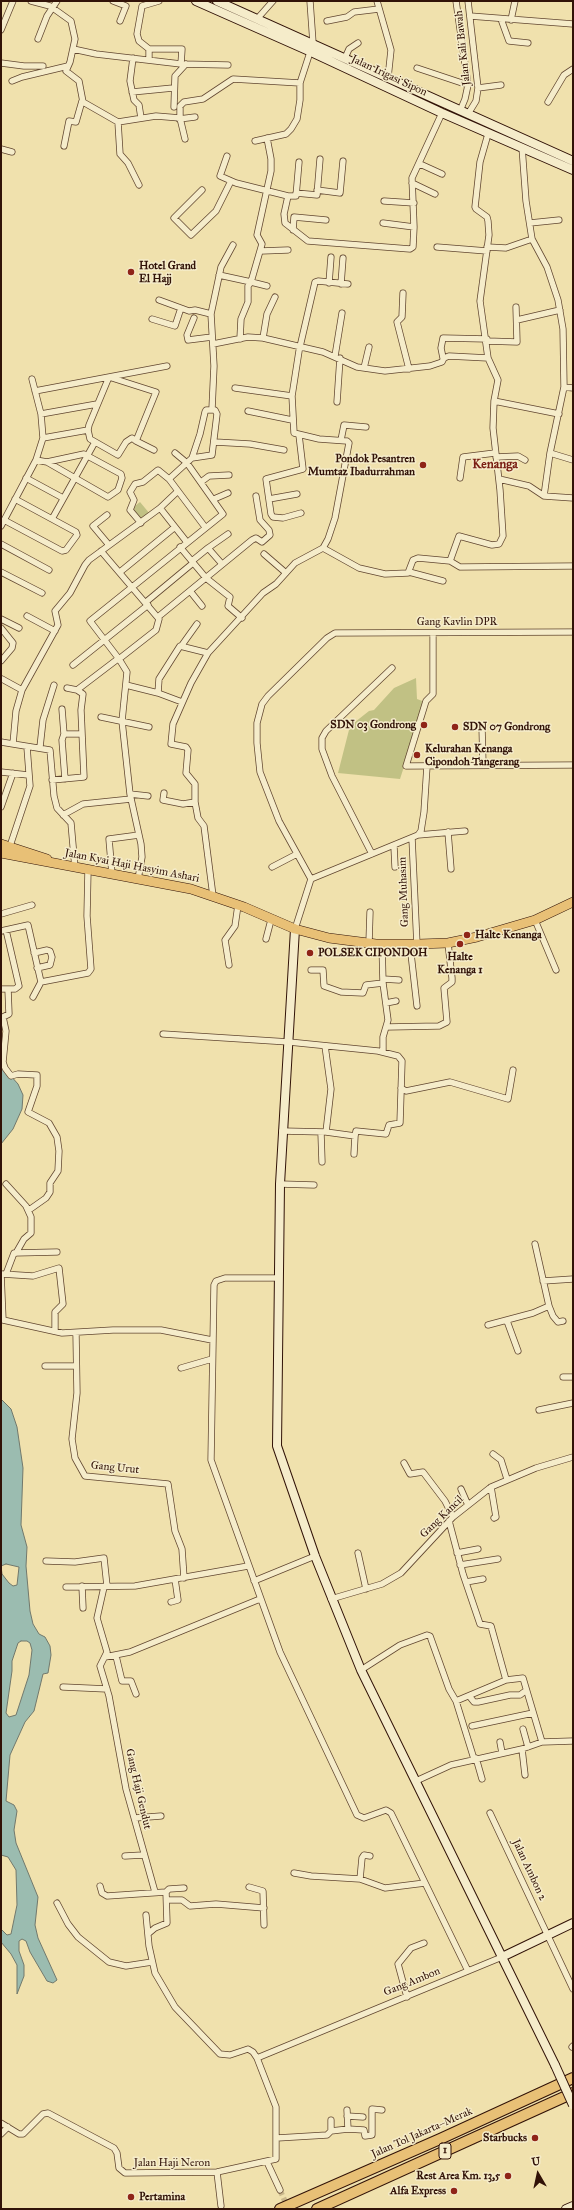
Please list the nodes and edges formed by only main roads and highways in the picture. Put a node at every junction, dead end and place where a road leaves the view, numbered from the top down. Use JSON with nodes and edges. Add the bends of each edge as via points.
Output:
{"nodes":[{"id":1,"x":5,"y":845,"type":"edge"},
{"id":2,"x":1,"y":853,"type":"edge"},
{"id":3,"x":54,"y":863,"type":"junction"},
{"id":4,"x":573,"y":902,"type":"edge"},
{"id":5,"x":573,"y":2078,"type":"edge"},
{"id":6,"x":573,"y":2093,"type":"edge"},
{"id":7,"x":280,"y":2209,"type":"edge"},
{"id":8,"x":317,"y":2209,"type":"edge"}],
"edges":[{"from":1,"to":3,"type":"main road","name":"Jalan Kyai Haji Hasyim Ashari"},
{"from":2,"to":3,"type":"main road","name":"Jalan Kyai Haji Hasyim Ashari"},
{"from":3,"to":4,"type":"main road","name":"Jalan Kyai Haji Hasyim Ashari","via":[[213,896],[295,929],[329,938],[382,944],[448,942],[484,935],[535,920]]},
{"from":5,"to":7,"type":"highway","name":"Jalan Tol Jakarta–Merak","number":"1"},
{"from":6,"to":8,"type":"highway","number":"1"}]}
